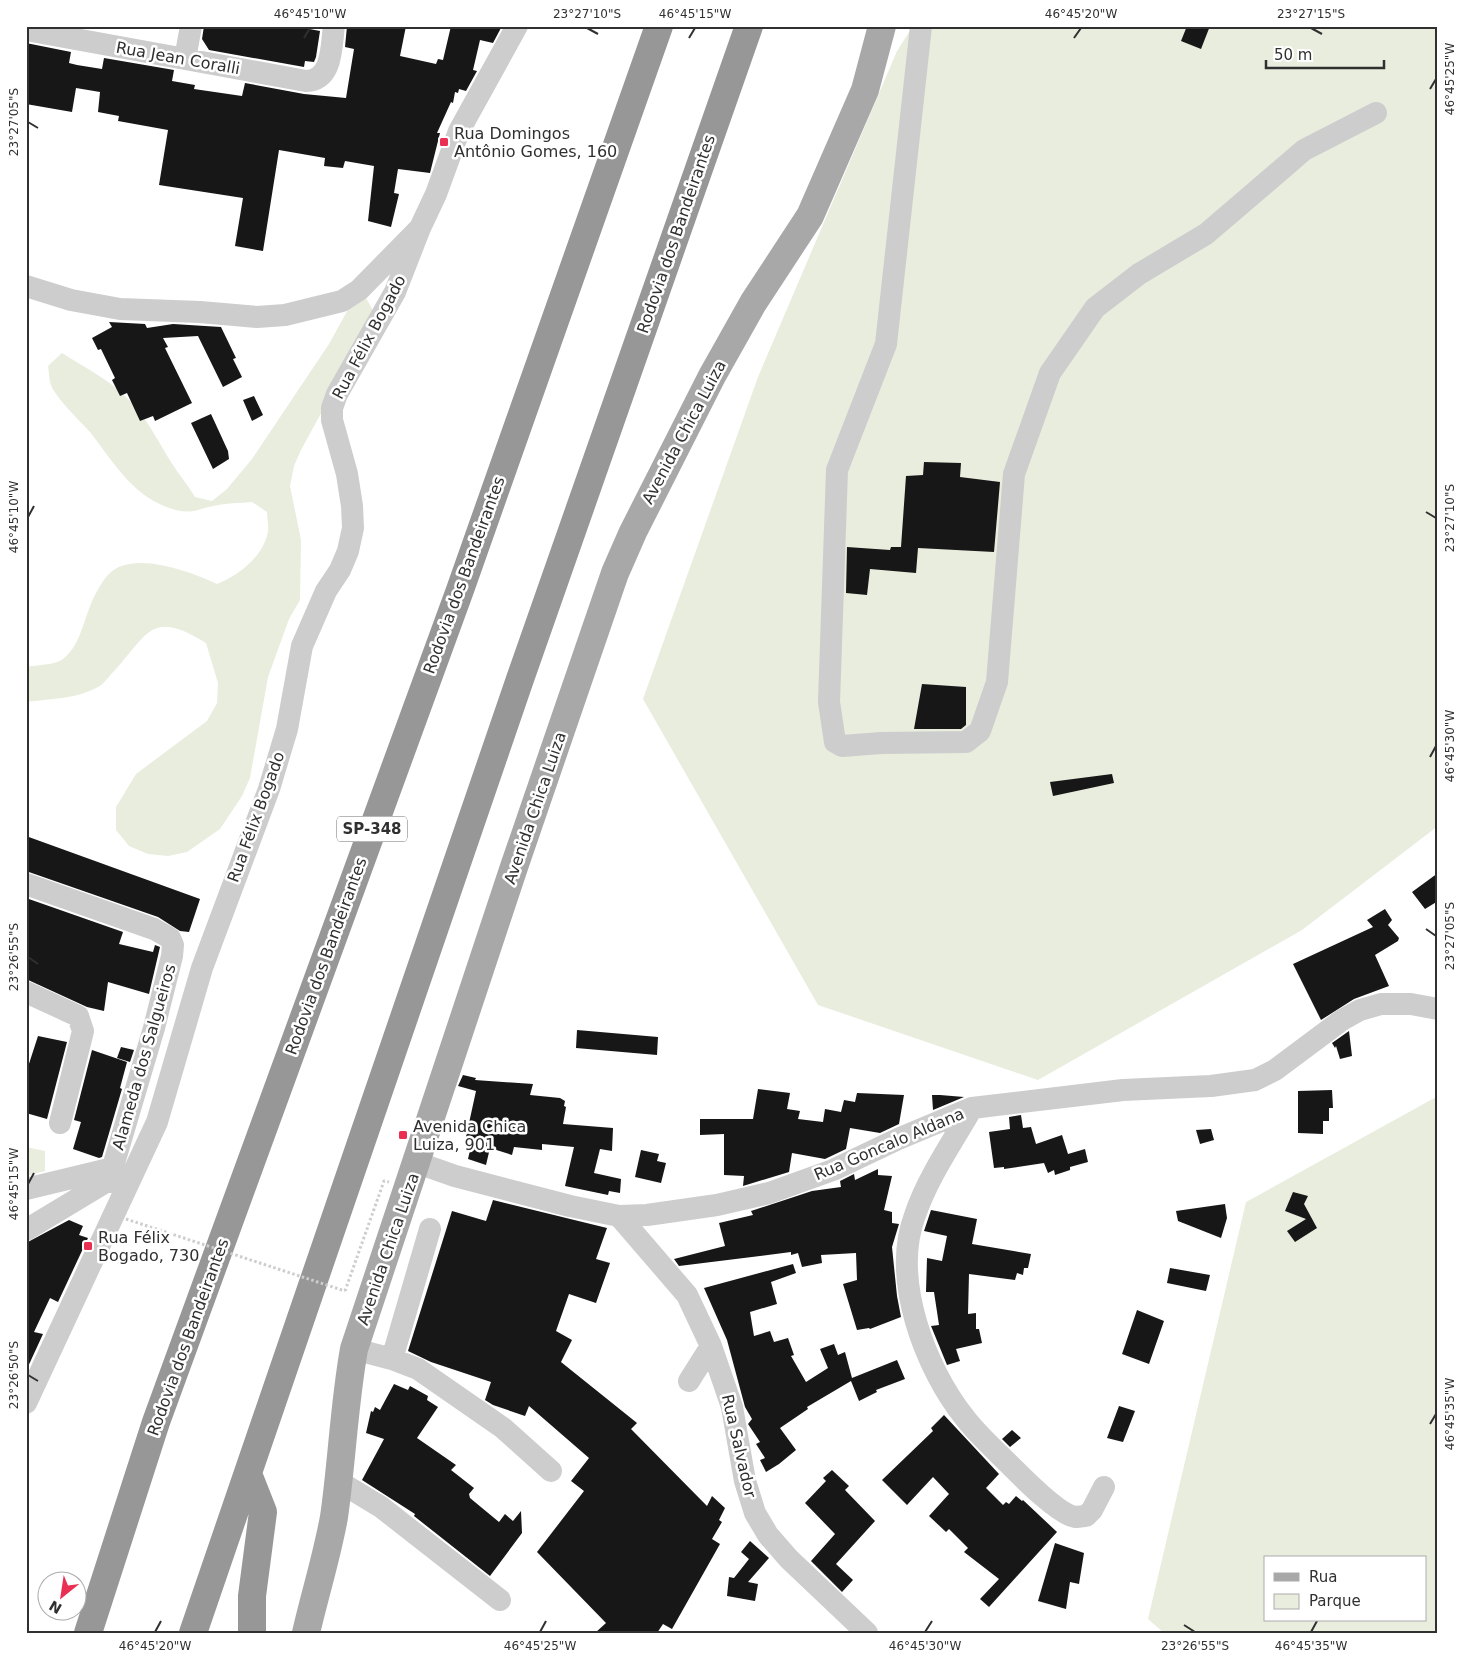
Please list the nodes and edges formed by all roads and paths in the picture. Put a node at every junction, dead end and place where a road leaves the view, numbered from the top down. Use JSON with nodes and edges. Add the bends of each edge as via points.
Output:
{"nodes":[{"id":1,"x":191,"y":26,"type":"edge"},
{"id":2,"x":334,"y":26,"type":"edge"},
{"id":3,"x":517,"y":26,"type":"edge"},
{"id":4,"x":659,"y":26,"type":"edge"},
{"id":5,"x":749,"y":26,"type":"edge"},
{"id":6,"x":882,"y":26,"type":"edge"},
{"id":7,"x":921,"y":26,"type":"edge"},
{"id":8,"x":26,"y":30,"type":"edge"},
{"id":9,"x":50,"y":30,"type":"edge"},
{"id":10,"x":185,"y":59,"type":"junction"},
{"id":11,"x":1376,"y":113,"type":"dead end"},
{"id":12,"x":420,"y":228,"type":"junction"},
{"id":13,"x":26,"y":286,"type":"edge"},
{"id":14,"x":26,"y":884,"type":"edge"},
{"id":15,"x":26,"y":992,"type":"edge"},
{"id":16,"x":1438,"y":1009,"type":"edge"},
{"id":17,"x":972,"y":1108,"type":"junction"},
{"id":18,"x":60,"y":1123,"type":"dead end"},
{"id":19,"x":418,"y":1163,"type":"junction"},
{"id":20,"x":116,"y":1178,"type":"junction"},
{"id":21,"x":384,"y":1181,"type":"dead end"},
{"id":22,"x":26,"y":1189,"type":"edge"},
{"id":23,"x":618,"y":1216,"type":"junction"},
{"id":24,"x":126,"y":1219,"type":"dead end"},
{"id":25,"x":430,"y":1229,"type":"dead end"},
{"id":26,"x":26,"y":1230,"type":"edge"},
{"id":27,"x":712,"y":1346,"type":"junction"},
{"id":28,"x":354,"y":1349,"type":"junction"},
{"id":29,"x":392,"y":1359,"type":"junction"},
{"id":30,"x":689,"y":1381,"type":"dead end"},
{"id":31,"x":26,"y":1403,"type":"edge"},
{"id":32,"x":551,"y":1471,"type":"dead end"},
{"id":33,"x":248,"y":1474,"type":"junction"},
{"id":34,"x":338,"y":1481,"type":"junction"},
{"id":35,"x":1104,"y":1487,"type":"dead end"},
{"id":36,"x":500,"y":1600,"type":"dead end"},
{"id":37,"x":88,"y":1633,"type":"edge"},
{"id":38,"x":194,"y":1633,"type":"edge"},
{"id":39,"x":252,"y":1633,"type":"edge"},
{"id":40,"x":306,"y":1633,"type":"edge"},
{"id":41,"x":868,"y":1633,"type":"edge"}],
"edges":[{"from":1,"to":10,"type":"street"},
{"from":2,"to":10,"type":"street","name":"Rua Jean Coralli","via":[[326,72],[318,79],[301,81]]},
{"from":3,"to":12,"type":"street","name":"Rua Félix Bogado","via":[[459,131]]},
{"from":4,"to":37,"type":"highway","name":"Rodovia dos Bandeirantes","number":"SP-348","via":[[463,580],[156,1422]]},
{"from":5,"to":33,"type":"highway","name":"Rodovia dos Bandeirantes","via":[[518,682]]},
{"from":6,"to":19,"type":"main road","name":"Avenida Chica Luiza","via":[[865,90],[810,216],[753,303],[712,376],[626,547],[517,857]]},
{"from":7,"to":11,"type":"street","via":[[886,344],[837,470],[829,702],[835,742],[842,746],[966,742],[980,731],[997,682],[1014,474],[1050,373],[1095,308],[1138,274],[1206,234],[1304,150]]},
{"from":8,"to":9,"type":"street","name":"Rua Jean Coralli"},
{"from":9,"to":10,"type":"street","name":"Rua Jean Coralli"},
{"from":12,"to":13,"type":"street","via":[[358,290],[342,301],[285,315],[256,317],[120,309],[71,300]]},
{"from":12,"to":20,"type":"street","name":"Rua Félix Bogado","via":[[395,292],[332,408],[352,506],[353,528],[348,551],[326,590],[302,646],[287,728],[269,789],[202,968],[157,1122]]},
{"from":14,"to":20,"type":"street","name":"Alameda dos Salgueiros","via":[[154,929],[170,938],[173,945]]},
{"from":15,"to":18,"type":"street","via":[[78,1016],[82,1022],[83,1031]]},
{"from":16,"to":17,"type":"street","name":"Rua Goncalo Aldana","via":[[1411,1004],[1380,1004],[1360,1010],[1275,1070],[1239,1084],[1122,1090]]},
{"from":17,"to":23,"type":"street","name":"Rua Goncalo Aldana","via":[[833,1170],[769,1193],[717,1205]]},
{"from":17,"to":35,"type":"street","via":[[931,1177],[914,1217],[908,1276],[917,1327],[933,1368],[965,1418],[1044,1498],[1074,1517],[1086,1516]]},
{"from":19,"to":23,"type":"street","name":"Rua Goncalo Aldana","via":[[560,1204]]},
{"from":19,"to":28,"type":"main road","name":"Avenida Chica Luiza"},
{"from":20,"to":22,"type":"street"},
{"from":20,"to":26,"type":"street"},
{"from":20,"to":31,"type":"street","name":"Rua Félix Bogado"},
{"from":21,"to":24,"type":"path","bridge":true,"via":[[345,1291]]},
{"from":23,"to":27,"type":"street","name":"Rua Salvador","via":[[687,1295]]},
{"from":25,"to":29,"type":"street"},
{"from":27,"to":30,"type":"street"},
{"from":27,"to":41,"type":"street","name":"Rua Salvador","via":[[732,1408],[744,1481],[755,1513],[768,1535],[789,1559]]},
{"from":28,"to":29,"type":"street"},
{"from":28,"to":34,"type":"main road","name":"Avenida Chica Luiza"},
{"from":29,"to":32,"type":"street","via":[[418,1369],[456,1394],[503,1428]]},
{"from":33,"to":38,"type":"highway","name":"Rodovia dos Bandeirantes"},
{"from":33,"to":39,"type":"highway","via":[[263,1512],[252,1596]]},
{"from":34,"to":36,"type":"street","via":[[381,1507]]},
{"from":34,"to":40,"type":"main road","name":"Avenida Chica Luiza","via":[[325,1564]]}]}
